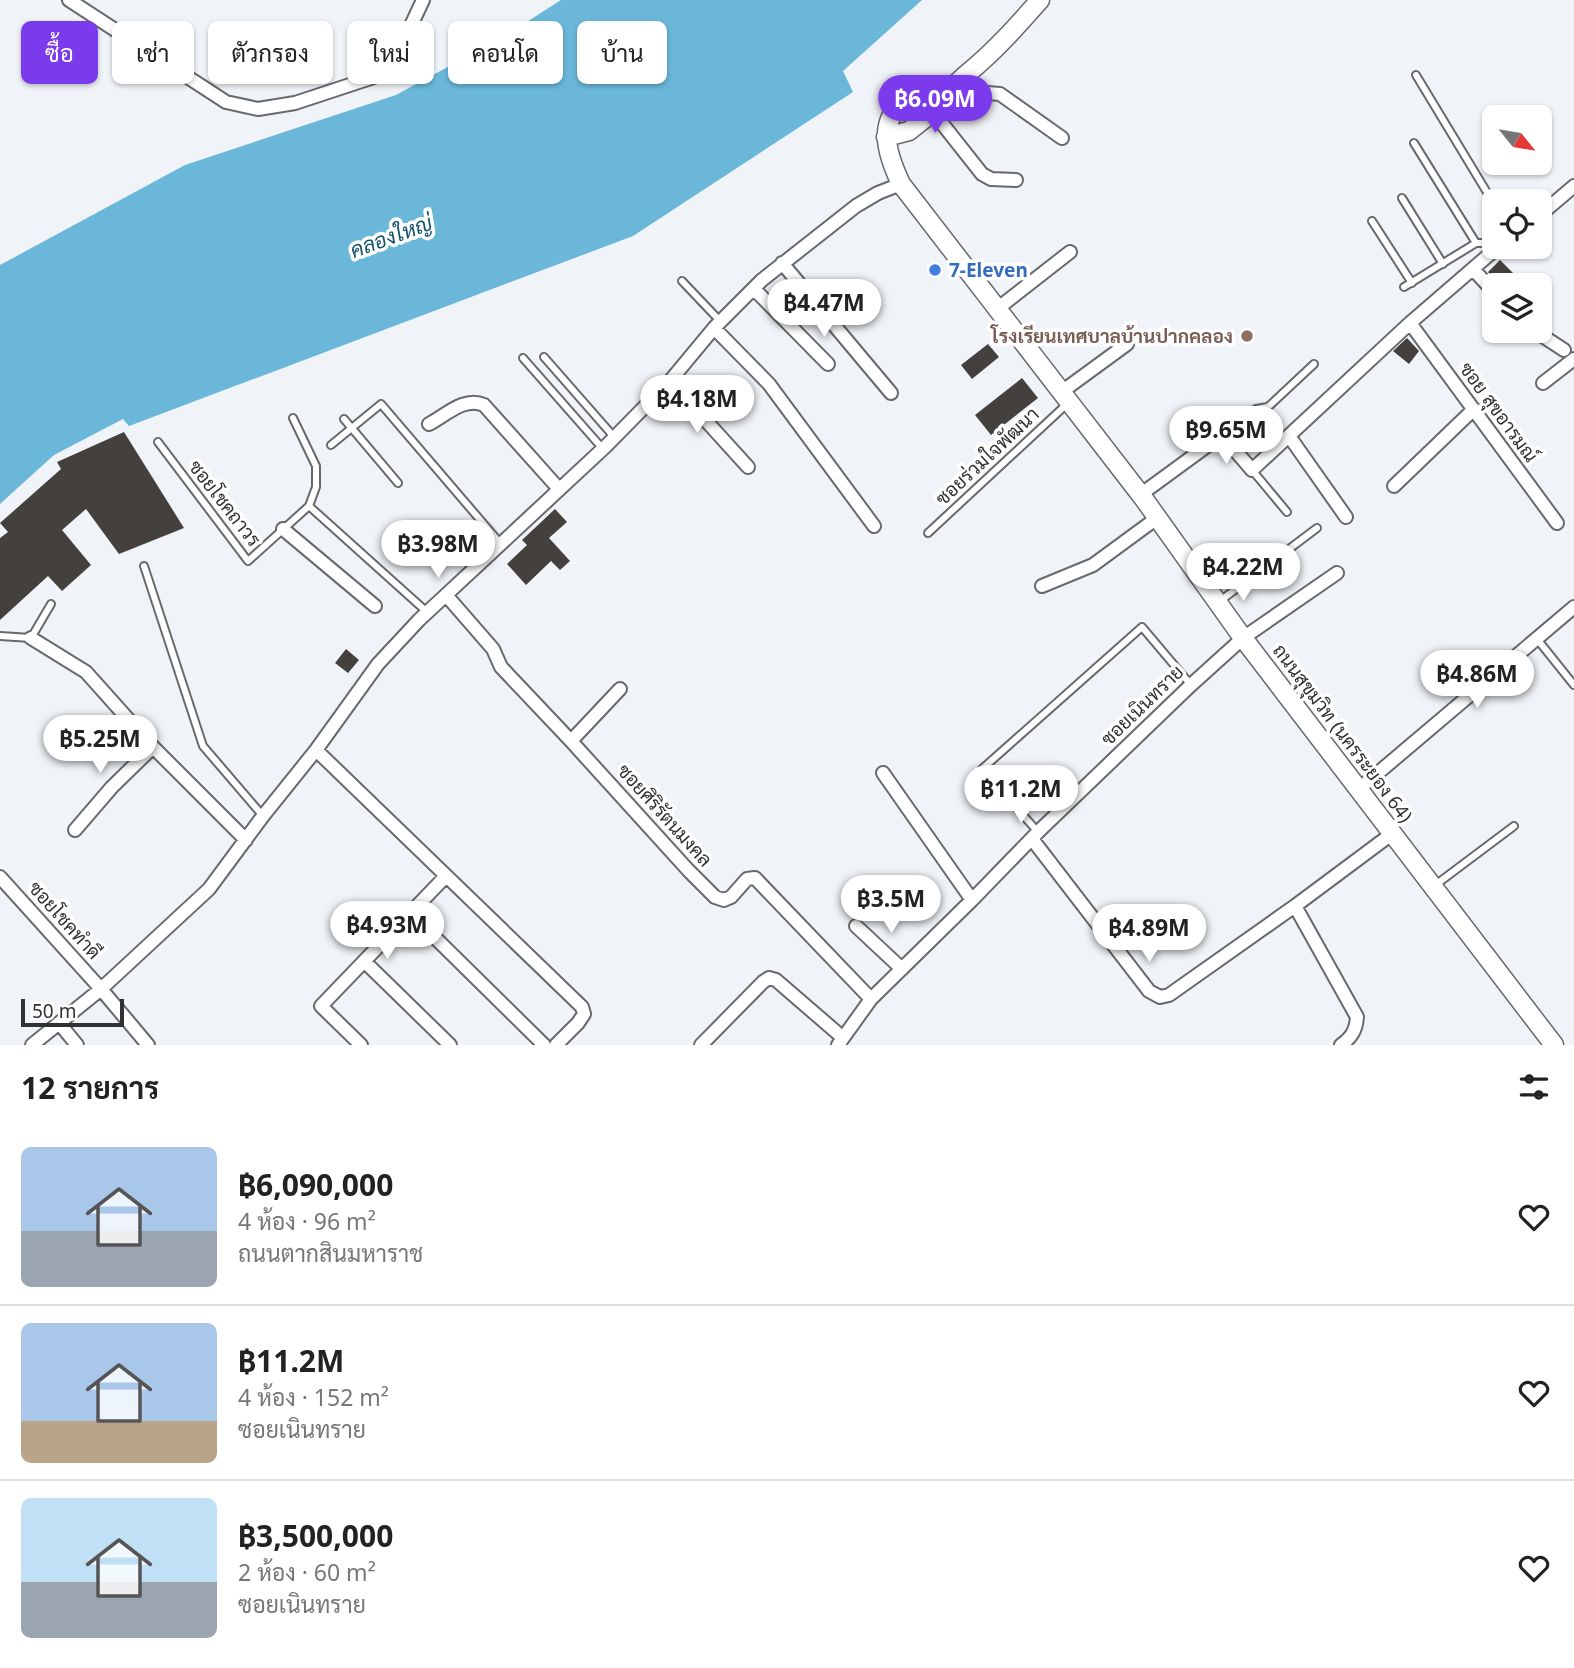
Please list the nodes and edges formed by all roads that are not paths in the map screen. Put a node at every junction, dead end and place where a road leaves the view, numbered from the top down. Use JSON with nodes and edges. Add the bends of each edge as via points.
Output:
{"nodes":[{"id":1,"x":69,"y":0,"type":"edge"},
{"id":2,"x":423,"y":0,"type":"edge"},
{"id":3,"x":1040,"y":0,"type":"edge"},
{"id":4,"x":1416,"y":75,"type":"dead end"},
{"id":5,"x":942,"y":91,"type":"junction"},
{"id":6,"x":933,"y":112,"type":"junction"},
{"id":7,"x":886,"y":137,"type":"junction"},
{"id":8,"x":1062,"y":138,"type":"dead end"},
{"id":9,"x":1414,"y":143,"type":"dead end"},
{"id":10,"x":1016,"y":180,"type":"dead end"},
{"id":11,"x":901,"y":184,"type":"junction"},
{"id":12,"x":1574,"y":186,"type":"edge"},
{"id":13,"x":1485,"y":189,"type":"edge"},
{"id":14,"x":1402,"y":198,"type":"dead end"},
{"id":15,"x":1552,"y":205,"type":"edge"},
{"id":16,"x":1372,"y":221,"type":"dead end"},
{"id":17,"x":1476,"y":243,"type":"junction"},
{"id":18,"x":1482,"y":244,"type":"edge"},
{"id":19,"x":1070,"y":252,"type":"dead end"},
{"id":20,"x":1483,"y":259,"type":"edge"},
{"id":21,"x":782,"y":263,"type":"junction"},
{"id":22,"x":1443,"y":264,"type":"junction"},
{"id":23,"x":1473,"y":269,"type":"junction"},
{"id":24,"x":1482,"y":279,"type":"edge"},
{"id":25,"x":682,"y":281,"type":"dead end"},
{"id":26,"x":1412,"y":283,"type":"junction"},
{"id":27,"x":1404,"y":288,"type":"dead end"},
{"id":28,"x":754,"y":289,"type":"junction"},
{"id":29,"x":998,"y":309,"type":"junction"},
{"id":30,"x":1410,"y":323,"type":"junction"},
{"id":31,"x":717,"y":325,"type":"junction"},
{"id":32,"x":1552,"y":342,"type":"edge"},
{"id":33,"x":1127,"y":344,"type":"dead end"},
{"id":34,"x":1569,"y":354,"type":"edge"},
{"id":35,"x":544,"y":357,"type":"dead end"},
{"id":36,"x":523,"y":358,"type":"dead end"},
{"id":37,"x":828,"y":364,"type":"dead end"},
{"id":38,"x":1314,"y":364,"type":"dead end"},
{"id":39,"x":670,"y":381,"type":"junction"},
{"id":40,"x":1543,"y":383,"type":"dead end"},
{"id":41,"x":891,"y":393,"type":"dead end"},
{"id":42,"x":1064,"y":398,"type":"junction"},
{"id":43,"x":1474,"y":410,"type":"junction"},
{"id":44,"x":293,"y":418,"type":"dead end"},
{"id":45,"x":344,"y":419,"type":"dead end"},
{"id":46,"x":429,"y":424,"type":"dead end"},
{"id":47,"x":351,"y":427,"type":"junction"},
{"id":48,"x":1222,"y":435,"type":"junction"},
{"id":49,"x":1289,"y":436,"type":"junction"},
{"id":50,"x":615,"y":438,"type":"junction"},
{"id":51,"x":158,"y":442,"type":"dead end"},
{"id":52,"x":331,"y":445,"type":"dead end"},
{"id":53,"x":603,"y":449,"type":"junction"},
{"id":54,"x":748,"y":467,"type":"dead end"},
{"id":55,"x":1252,"y":470,"type":"junction"},
{"id":56,"x":398,"y":483,"type":"dead end"},
{"id":57,"x":1394,"y":486,"type":"dead end"},
{"id":58,"x":559,"y":489,"type":"junction"},
{"id":59,"x":1140,"y":495,"type":"junction"},
{"id":60,"x":309,"y":506,"type":"junction"},
{"id":61,"x":1287,"y":512,"type":"dead end"},
{"id":62,"x":1346,"y":517,"type":"dead end"},
{"id":63,"x":1157,"y":518,"type":"junction"},
{"id":64,"x":1557,"y":523,"type":"dead end"},
{"id":65,"x":874,"y":526,"type":"dead end"},
{"id":66,"x":1317,"y":528,"type":"dead end"},
{"id":67,"x":283,"y":530,"type":"junction"},
{"id":68,"x":928,"y":533,"type":"dead end"},
{"id":69,"x":502,"y":544,"type":"junction"},
{"id":70,"x":144,"y":566,"type":"dead end"},
{"id":71,"x":1337,"y":573,"type":"dead end"},
{"id":72,"x":1042,"y":586,"type":"dead end"},
{"id":73,"x":446,"y":595,"type":"junction"},
{"id":74,"x":1219,"y":602,"type":"junction"},
{"id":75,"x":51,"y":604,"type":"dead end"},
{"id":76,"x":375,"y":606,"type":"dead end"},
{"id":77,"x":1574,"y":607,"type":"edge"},
{"id":78,"x":427,"y":612,"type":"junction"},
{"id":79,"x":0,"y":636,"type":"edge"},
{"id":80,"x":1536,"y":637,"type":"junction"},
{"id":81,"x":31,"y":638,"type":"junction"},
{"id":82,"x":1244,"y":638,"type":"junction"},
{"id":83,"x":1191,"y":685,"type":"junction"},
{"id":84,"x":1574,"y":685,"type":"edge"},
{"id":85,"x":620,"y":689,"type":"dead end"},
{"id":86,"x":571,"y":741,"type":"junction"},
{"id":87,"x":153,"y":747,"type":"junction"},
{"id":88,"x":316,"y":750,"type":"junction"},
{"id":89,"x":883,"y":773,"type":"dead end"},
{"id":90,"x":1359,"y":789,"type":"junction"},
{"id":91,"x":263,"y":816,"type":"junction"},
{"id":92,"x":1514,"y":826,"type":"dead end"},
{"id":93,"x":75,"y":830,"type":"dead end"},
{"id":94,"x":1393,"y":833,"type":"junction"},
{"id":95,"x":1035,"y":835,"type":"junction"},
{"id":96,"x":246,"y":840,"type":"junction"},
{"id":97,"x":446,"y":876,"type":"junction"},
{"id":98,"x":0,"y":877,"type":"edge"},
{"id":99,"x":1433,"y":887,"type":"junction"},
{"id":100,"x":972,"y":900,"type":"junction"},
{"id":101,"x":1295,"y":906,"type":"junction"},
{"id":102,"x":410,"y":913,"type":"junction"},
{"id":103,"x":856,"y":926,"type":"dead end"},
{"id":104,"x":364,"y":961,"type":"junction"},
{"id":105,"x":902,"y":969,"type":"junction"},
{"id":106,"x":102,"y":989,"type":"junction"},
{"id":107,"x":871,"y":999,"type":"junction"},
{"id":108,"x":59,"y":1023,"type":"junction"},
{"id":109,"x":840,"y":1041,"type":"edge"},
{"id":110,"x":32,"y":1045,"type":"edge"},
{"id":111,"x":77,"y":1045,"type":"edge"},
{"id":112,"x":148,"y":1045,"type":"edge"},
{"id":113,"x":361,"y":1045,"type":"edge"},
{"id":114,"x":450,"y":1045,"type":"edge"},
{"id":115,"x":544,"y":1045,"type":"edge"},
{"id":116,"x":556,"y":1045,"type":"edge"},
{"id":117,"x":701,"y":1045,"type":"edge"},
{"id":118,"x":1341,"y":1045,"type":"edge"},
{"id":119,"x":1554,"y":1045,"type":"edge"}],
"edges":[{"from":1,"to":2,"type":"street","via":[[226,102],[258,109],[295,103],[377,76],[400,49]]},
{"from":3,"to":5,"type":"street","via":[[992,54]]},
{"from":4,"to":13,"type":"lane"},
{"from":5,"to":6,"type":"street"},
{"from":5,"to":7,"type":"street","via":[[921,88],[900,103],[890,116]]},
{"from":5,"to":8,"type":"street","via":[[1000,94]]},
{"from":6,"to":7,"type":"street","via":[[909,131]]},
{"from":6,"to":10,"type":"street","via":[[982,174]]},
{"from":7,"to":11,"type":"street","name":"ถนนสุขุมวิท (นครระยอง 64)"},
{"from":9,"to":17,"type":"lane"},
{"from":11,"to":21,"type":"street","via":[[856,206]]},
{"from":11,"to":29,"type":"street","name":"ถนนสุขุมวิท (นครระยอง 64)"},
{"from":12,"to":15,"type":"street"},
{"from":14,"to":22,"type":"lane"},
{"from":16,"to":26,"type":"lane"},
{"from":17,"to":18,"type":"lane"},
{"from":17,"to":22,"type":"lane"},
{"from":19,"to":29,"type":"street"},
{"from":20,"to":23,"type":"street"},
{"from":21,"to":28,"type":"street"},
{"from":21,"to":41,"type":"street"},
{"from":22,"to":26,"type":"lane"},
{"from":23,"to":24,"type":"street"},
{"from":23,"to":30,"type":"street"},
{"from":25,"to":31,"type":"lane"},
{"from":26,"to":27,"type":"lane"},
{"from":28,"to":31,"type":"street"},
{"from":28,"to":37,"type":"street"},
{"from":29,"to":42,"type":"street","name":"ถนนสุขุมวิท (นครระยอง 64)"},
{"from":30,"to":43,"type":"street","name":"ซอย สุขอารมณ์"},
{"from":30,"to":49,"type":"street"},
{"from":31,"to":39,"type":"street"},
{"from":31,"to":65,"type":"street","via":[[769,384]]},
{"from":32,"to":34,"type":"street"},
{"from":33,"to":42,"type":"street"},
{"from":34,"to":40,"type":"street"},
{"from":35,"to":50,"type":"lane"},
{"from":36,"to":53,"type":"lane"},
{"from":38,"to":48,"type":"lane","via":[[1268,407],[1256,410]]},
{"from":39,"to":50,"type":"street"},
{"from":39,"to":54,"type":"street"},
{"from":42,"to":59,"type":"street","name":"ถนนสุขุมวิท (นครระยอง 64)"},
{"from":42,"to":68,"type":"lane","name":"ซอยร่วมใจพัฒนา"},
{"from":43,"to":57,"type":"street"},
{"from":43,"to":64,"type":"street","name":"ซอย สุขอารมณ์"},
{"from":44,"to":60,"type":"lane","via":[[316,466],[316,487]]},
{"from":45,"to":47,"type":"lane"},
{"from":46,"to":58,"type":"street","via":[[466,402],[484,405]]},
{"from":47,"to":52,"type":"lane"},
{"from":47,"to":56,"type":"lane"},
{"from":47,"to":69,"type":"lane","via":[[381,404]]},
{"from":48,"to":55,"type":"street"},
{"from":48,"to":59,"type":"street"},
{"from":49,"to":55,"type":"street"},
{"from":49,"to":62,"type":"street"},
{"from":50,"to":53,"type":"street"},
{"from":51,"to":67,"type":"lane","name":"ซอยโชคถาวร","via":[[248,561]]},
{"from":53,"to":58,"type":"street"},
{"from":55,"to":61,"type":"lane"},
{"from":58,"to":69,"type":"street"},
{"from":59,"to":63,"type":"street","name":"ถนนสุขุมวิท (นครระยอง 64)"},
{"from":60,"to":67,"type":"lane","name":"ซอยโชคถาวร"},
{"from":60,"to":78,"type":"lane"},
{"from":63,"to":72,"type":"street","via":[[1093,565]]},
{"from":63,"to":74,"type":"street","name":"ถนนสุขุมวิท (นครระยอง 64)"},
{"from":66,"to":74,"type":"lane"},
{"from":67,"to":76,"type":"street"},
{"from":69,"to":73,"type":"street"},
{"from":70,"to":91,"type":"lane","via":[[203,746]]},
{"from":71,"to":82,"type":"street","name":"ซอยเนินทราย"},
{"from":73,"to":78,"type":"street"},
{"from":73,"to":86,"type":"street","name":"ซอยศิริรัตนมงคล","via":[[494,649],[501,667]]},
{"from":74,"to":82,"type":"street","name":"ถนนสุขุมวิท (นครระยอง 64)"},
{"from":75,"to":81,"type":"lane"},
{"from":77,"to":80,"type":"street"},
{"from":78,"to":88,"type":"street","via":[[378,664]]},
{"from":79,"to":81,"type":"lane"},
{"from":80,"to":84,"type":"lane"},
{"from":80,"to":90,"type":"street"},
{"from":81,"to":87,"type":"street","via":[[86,672]]},
{"from":82,"to":83,"type":"street","name":"ซอยเนินทราย"},
{"from":82,"to":90,"type":"street","name":"ถนนสุขุมวิท (นครระยอง 64)"},
{"from":83,"to":95,"type":"street","name":"ซอยเนินทราย"},
{"from":83,"to":95,"type":"lane","via":[[1142,626],[982,769]]},
{"from":85,"to":86,"type":"street"},
{"from":86,"to":107,"type":"street","name":"ซอยศิริรัตนมงคล","via":[[715,897],[731,897],[747,879],[755,878]]},
{"from":87,"to":93,"type":"street"},
{"from":87,"to":96,"type":"street"},
{"from":88,"to":91,"type":"street"},
{"from":88,"to":97,"type":"street"},
{"from":89,"to":100,"type":"street"},
{"from":90,"to":94,"type":"street","name":"ถนนสุขุมวิท (นครระยอง 64)"},
{"from":91,"to":96,"type":"street"},
{"from":92,"to":99,"type":"lane"},
{"from":94,"to":99,"type":"street","name":"ถนนสุขุมวิท (นครระยอง 64)"},
{"from":94,"to":101,"type":"street"},
{"from":95,"to":100,"type":"street","name":"ซอยเนินทราย"},
{"from":95,"to":101,"type":"street","via":[[1149,991],[1160,997]]},
{"from":96,"to":106,"type":"street","via":[[209,889]]},
{"from":97,"to":102,"type":"street"},
{"from":97,"to":116,"type":"street","via":[[582,1007],[584,1014],[578,1023]]},
{"from":98,"to":106,"type":"street","name":"ซอยโชคทำดี"},
{"from":99,"to":119,"type":"street","name":"ถนนสุขุมวิท (นครระยอง 64)"},
{"from":100,"to":105,"type":"street","name":"ซอยเนินทราย"},
{"from":101,"to":118,"type":"street","via":[[1357,1017],[1350,1039]]},
{"from":102,"to":104,"type":"street"},
{"from":102,"to":115,"type":"street"},
{"from":103,"to":105,"type":"street"},
{"from":104,"to":113,"type":"street","via":[[321,1006]]},
{"from":104,"to":114,"type":"street"},
{"from":105,"to":107,"type":"street","name":"ซอยเนินทราย"},
{"from":106,"to":108,"type":"street"},
{"from":106,"to":112,"type":"street","name":"ซอยโชคทำดี"},
{"from":107,"to":109,"type":"street","name":"ซอยเนินทราย"},
{"from":108,"to":110,"type":"street"},
{"from":108,"to":111,"type":"street"},
{"from":109,"to":117,"type":"street","via":[[769,978]]}]}
